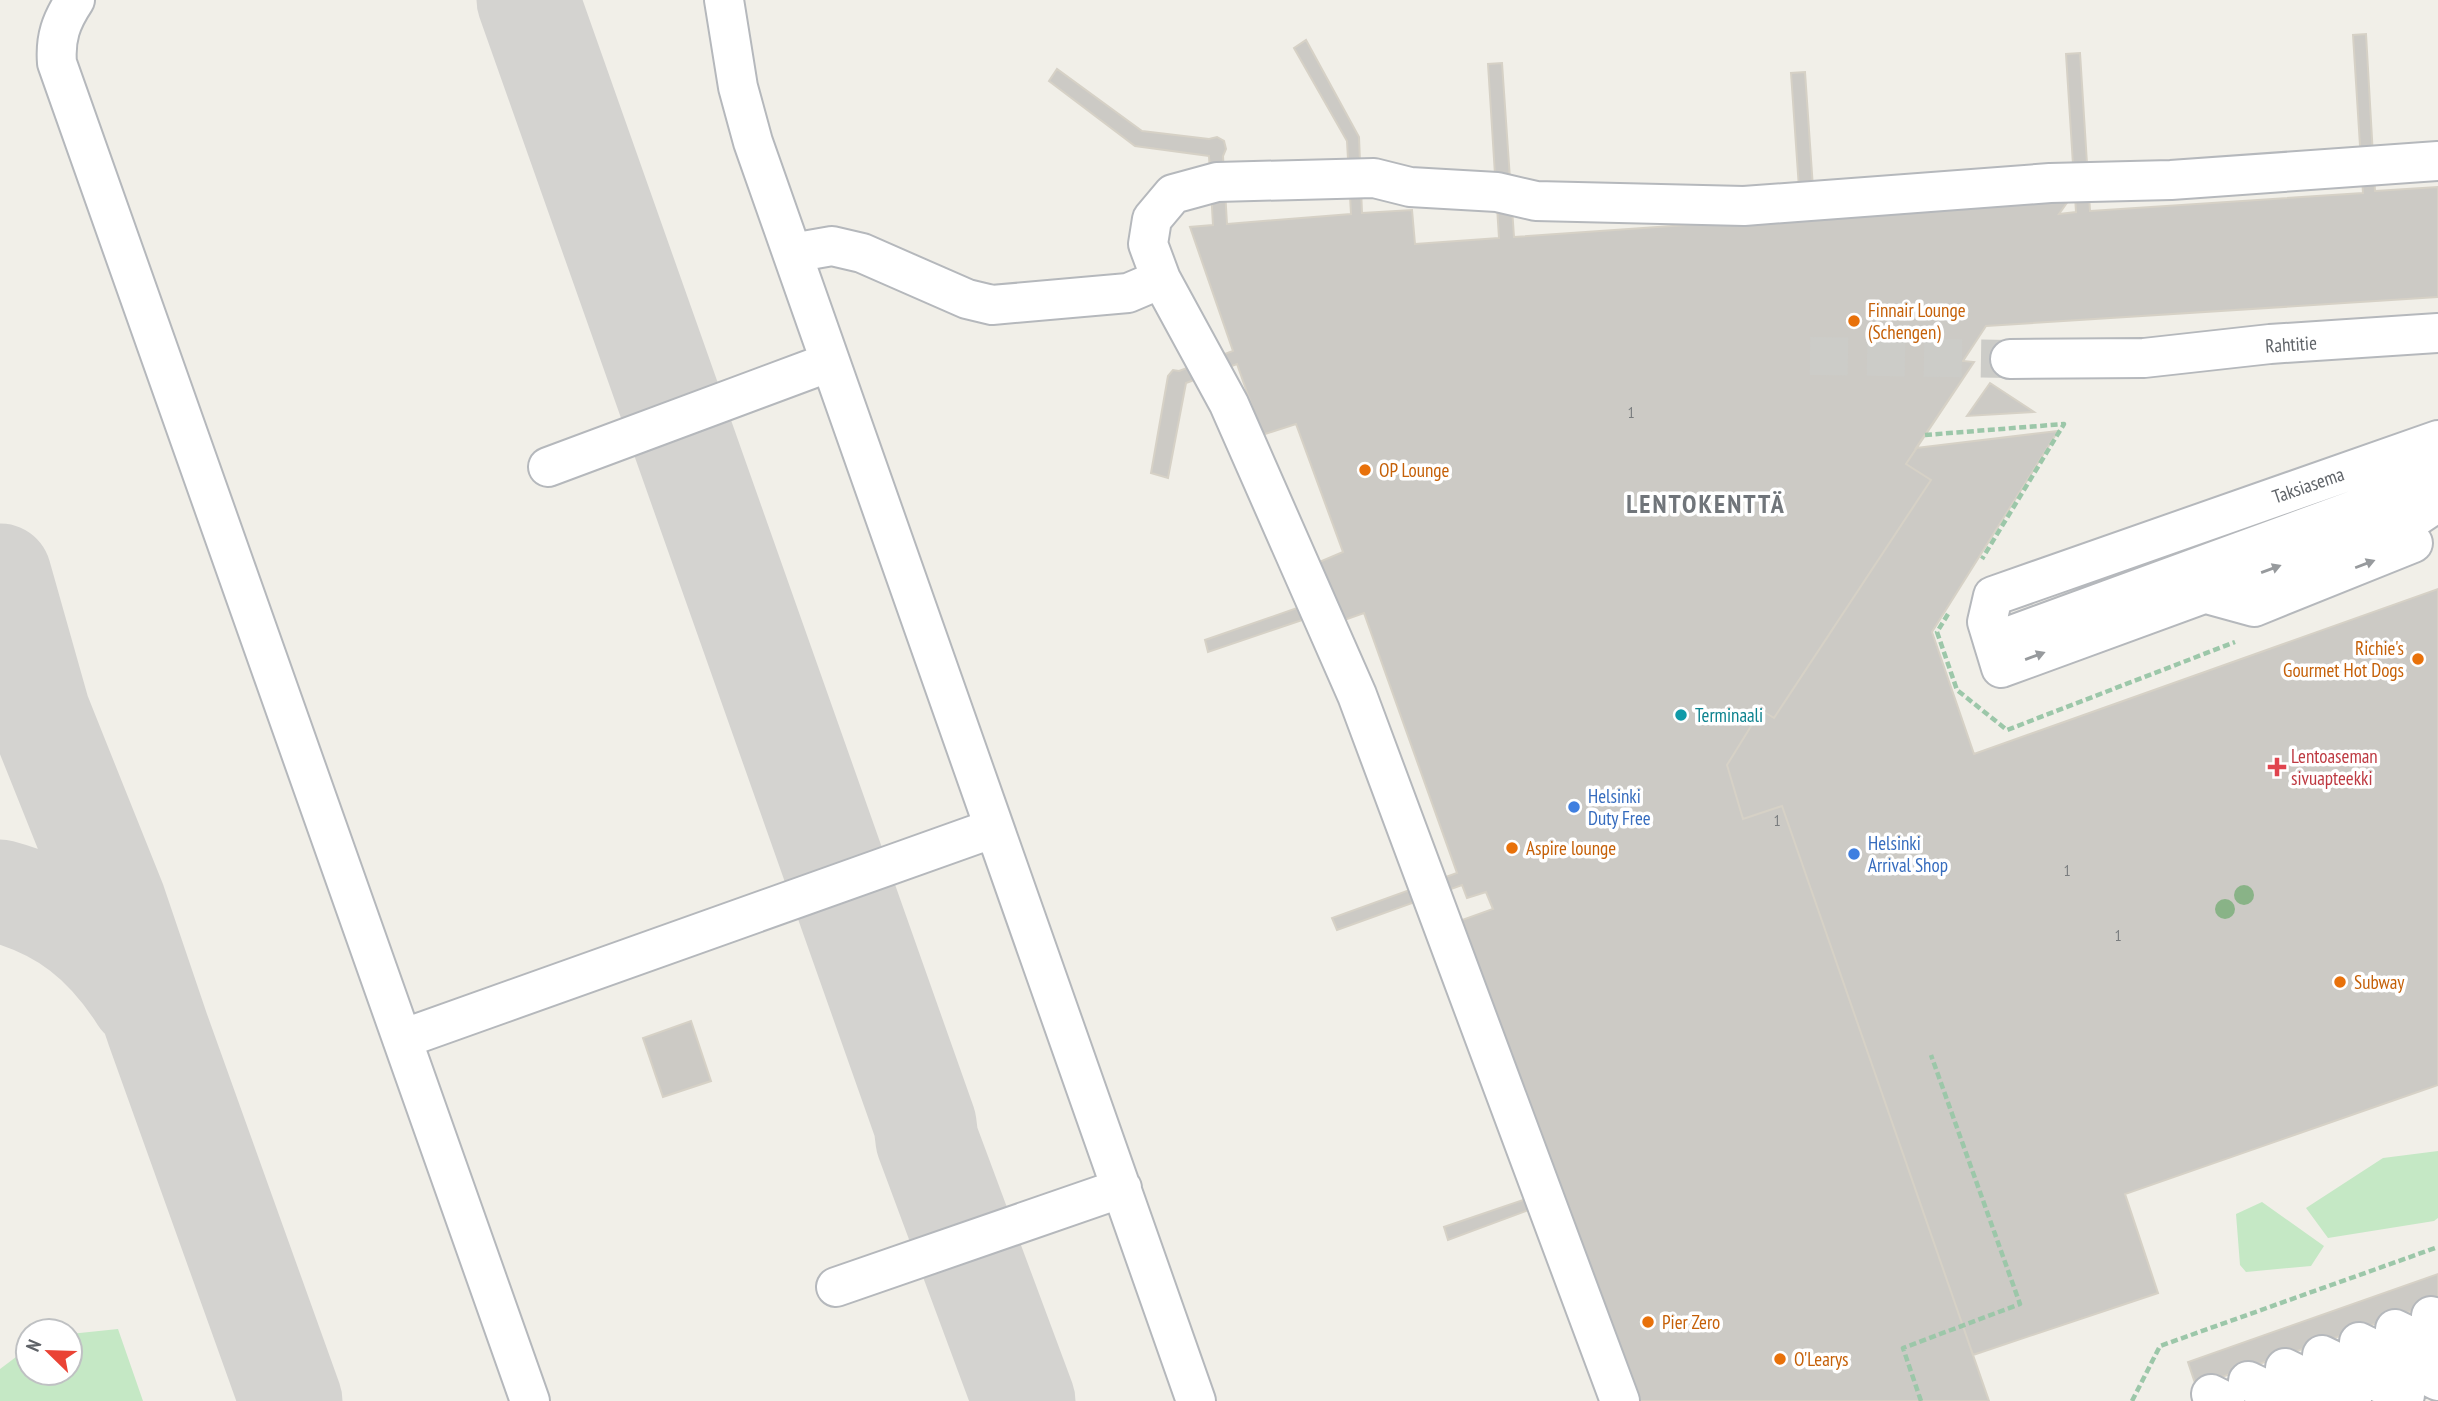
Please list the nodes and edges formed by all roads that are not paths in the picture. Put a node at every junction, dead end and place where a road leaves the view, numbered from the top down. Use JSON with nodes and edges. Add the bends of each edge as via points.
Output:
{"nodes":[{"id":1,"x":75,"y":0,"type":"edge"},
{"id":2,"x":724,"y":0,"type":"edge"},
{"id":3,"x":2438,"y":161,"type":"edge"},
{"id":4,"x":792,"y":253,"type":"junction"},
{"id":5,"x":1161,"y":279,"type":"junction"},
{"id":6,"x":2438,"y":333,"type":"edge"},
{"id":7,"x":2010,"y":359,"type":"tunnel mouth"},
{"id":8,"x":830,"y":362,"type":"junction"},
{"id":9,"x":2438,"y":440,"type":"edge"},
{"id":10,"x":2438,"y":454,"type":"edge"},
{"id":11,"x":548,"y":467,"type":"dead end"},
{"id":12,"x":2434,"y":497,"type":"edge"},
{"id":13,"x":2189,"y":560,"type":"junction"},
{"id":14,"x":994,"y":828,"type":"junction"},
{"id":15,"x":402,"y":1039,"type":"junction"},
{"id":16,"x":1122,"y":1188,"type":"junction"},
{"id":17,"x":836,"y":1287,"type":"dead end"},
{"id":18,"x":2395,"y":1329,"type":"dead end"},
{"id":19,"x":2436,"y":1329,"type":"edge"},
{"id":20,"x":2359,"y":1342,"type":"dead end"},
{"id":21,"x":2322,"y":1354,"type":"dead end"},
{"id":22,"x":2287,"y":1385,"type":"edge"},
{"id":23,"x":2417,"y":1391,"type":"edge"},
{"id":24,"x":2228,"y":1392,"type":"edge"},
{"id":25,"x":530,"y":1401,"type":"edge"},
{"id":26,"x":1196,"y":1401,"type":"edge"},
{"id":27,"x":1620,"y":1401,"type":"edge"},
{"id":28,"x":2352,"y":1401,"type":"edge"}],
"edges":[{"from":1,"to":15,"type":"street","via":[[57,33],[57,63]]},
{"from":2,"to":4,"type":"street","via":[[738,87]]},
{"from":3,"to":5,"type":"street","via":[[1744,206],[1536,201],[1497,192],[1409,187],[1374,178],[1217,182],[1173,194],[1152,219],[1148,244]]},
{"from":4,"to":5,"type":"street","via":[[832,246],[862,253],[967,299],[992,305],[1128,293]]},
{"from":4,"to":8,"type":"street"},
{"from":5,"to":27,"type":"street","via":[[1229,404],[1357,695]]},
{"from":6,"to":7,"type":"street","name":"Rahtitie","via":[[2144,358]]},
{"from":8,"to":11,"type":"street"},
{"from":8,"to":14,"type":"street"},
{"from":9,"to":13,"type":"street","name":"Taksiasema"},
{"from":10,"to":13,"type":"street","name":"Taksiasema"},
{"from":13,"to":12,"type":"street","name":"Taksiasema","one_way":true,"via":[[2417,516]]},
{"from":13,"to":13,"type":"street","name":"Taksiasema","one_way":true,"via":[[1993,596],[1990,632],[2001,668]]},
{"from":14,"to":15,"type":"street"},
{"from":14,"to":16,"type":"street"},
{"from":15,"to":25,"type":"street"},
{"from":16,"to":17,"type":"street"},
{"from":16,"to":26,"type":"street"},
{"from":18,"to":19,"type":"street"},
{"from":20,"to":23,"type":"street"},
{"from":21,"to":23,"type":"street"},
{"from":22,"to":24,"type":"street"},
{"from":22,"to":28,"type":"street"}]}
